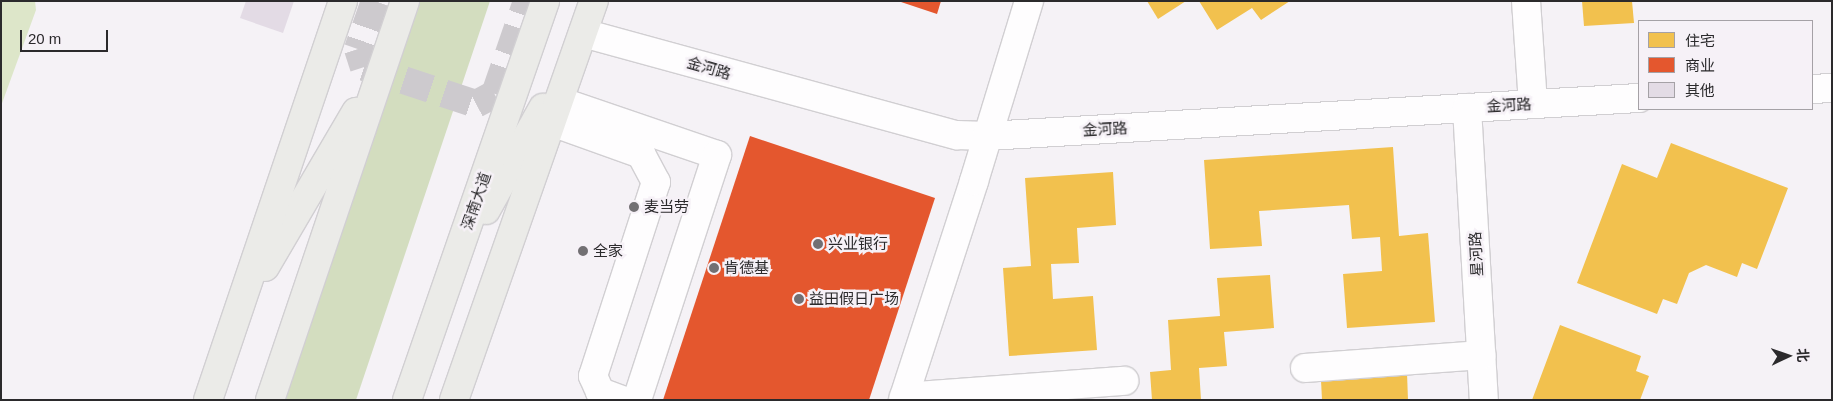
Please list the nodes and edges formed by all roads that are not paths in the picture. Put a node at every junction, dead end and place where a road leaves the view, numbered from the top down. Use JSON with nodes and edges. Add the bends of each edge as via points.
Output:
{"nodes":[{"id":1,"x":343,"y":1,"type":"edge"},
{"id":2,"x":405,"y":1,"type":"edge"},
{"id":3,"x":544,"y":1,"type":"edge"},
{"id":4,"x":594,"y":1,"type":"edge"},
{"id":5,"x":1029,"y":1,"type":"edge"},
{"id":6,"x":1526,"y":1,"type":"edge"},
{"id":7,"x":582,"y":37,"type":"junction"},
{"id":8,"x":384,"y":64,"type":"junction"},
{"id":9,"x":1832,"y":88,"type":"edge"},
{"id":10,"x":1813,"y":89,"type":"edge"},
{"id":11,"x":1638,"y":98,"type":"edge"},
{"id":12,"x":1533,"y":104,"type":"junction"},
{"id":13,"x":1468,"y":108,"type":"junction"},
{"id":14,"x":555,"y":112,"type":"junction"},
{"id":15,"x":987,"y":136,"type":"junction"},
{"id":16,"x":451,"y":272,"type":"junction"},
{"id":17,"x":237,"y":316,"type":"junction"},
{"id":18,"x":1482,"y":355,"type":"junction"},
{"id":19,"x":1305,"y":368,"type":"dead end"},
{"id":20,"x":1124,"y":381,"type":"dead end"},
{"id":21,"x":903,"y":398,"type":"edge"},
{"id":22,"x":208,"y":400,"type":"edge"},
{"id":23,"x":270,"y":400,"type":"edge"},
{"id":24,"x":407,"y":400,"type":"edge"},
{"id":25,"x":454,"y":400,"type":"edge"},
{"id":26,"x":622,"y":400,"type":"edge"},
{"id":27,"x":637,"y":400,"type":"edge"},
{"id":28,"x":1484,"y":400,"type":"edge"}],
"edges":[{"from":1,"to":17,"type":"main road"},
{"from":2,"to":8,"type":"main road"},
{"from":3,"to":16,"type":"main road","name":"深南大道"},
{"from":4,"to":7,"type":"main road"},
{"from":5,"to":15,"type":"street"},
{"from":6,"to":12,"type":"street"},
{"from":7,"to":14,"type":"main road"},
{"from":7,"to":15,"type":"street","name":"金河路","via":[[930,129],[958,135]]},
{"from":7,"to":16,"type":"main road"},
{"from":8,"to":17,"type":"main road"},
{"from":8,"to":23,"type":"main road"},
{"from":9,"to":10,"type":"street"},
{"from":11,"to":12,"type":"street","name":"金河路"},
{"from":12,"to":13,"type":"street","name":"金河路"},
{"from":13,"to":15,"type":"street","name":"金河路"},
{"from":13,"to":18,"type":"street","name":"星河路"},
{"from":14,"to":25,"type":"main road"},
{"from":14,"to":26,"type":"street","via":[[641,154],[656,182],[593,376],[600,392]]},
{"from":14,"to":27,"type":"street","via":[[717,155]]},
{"from":15,"to":21,"type":"street"},
{"from":16,"to":24,"type":"main road","name":"深南大道"},
{"from":17,"to":22,"type":"main road"},
{"from":18,"to":19,"type":"street"},
{"from":18,"to":28,"type":"street","name":"星河路"},
{"from":20,"to":21,"type":"street"}]}
